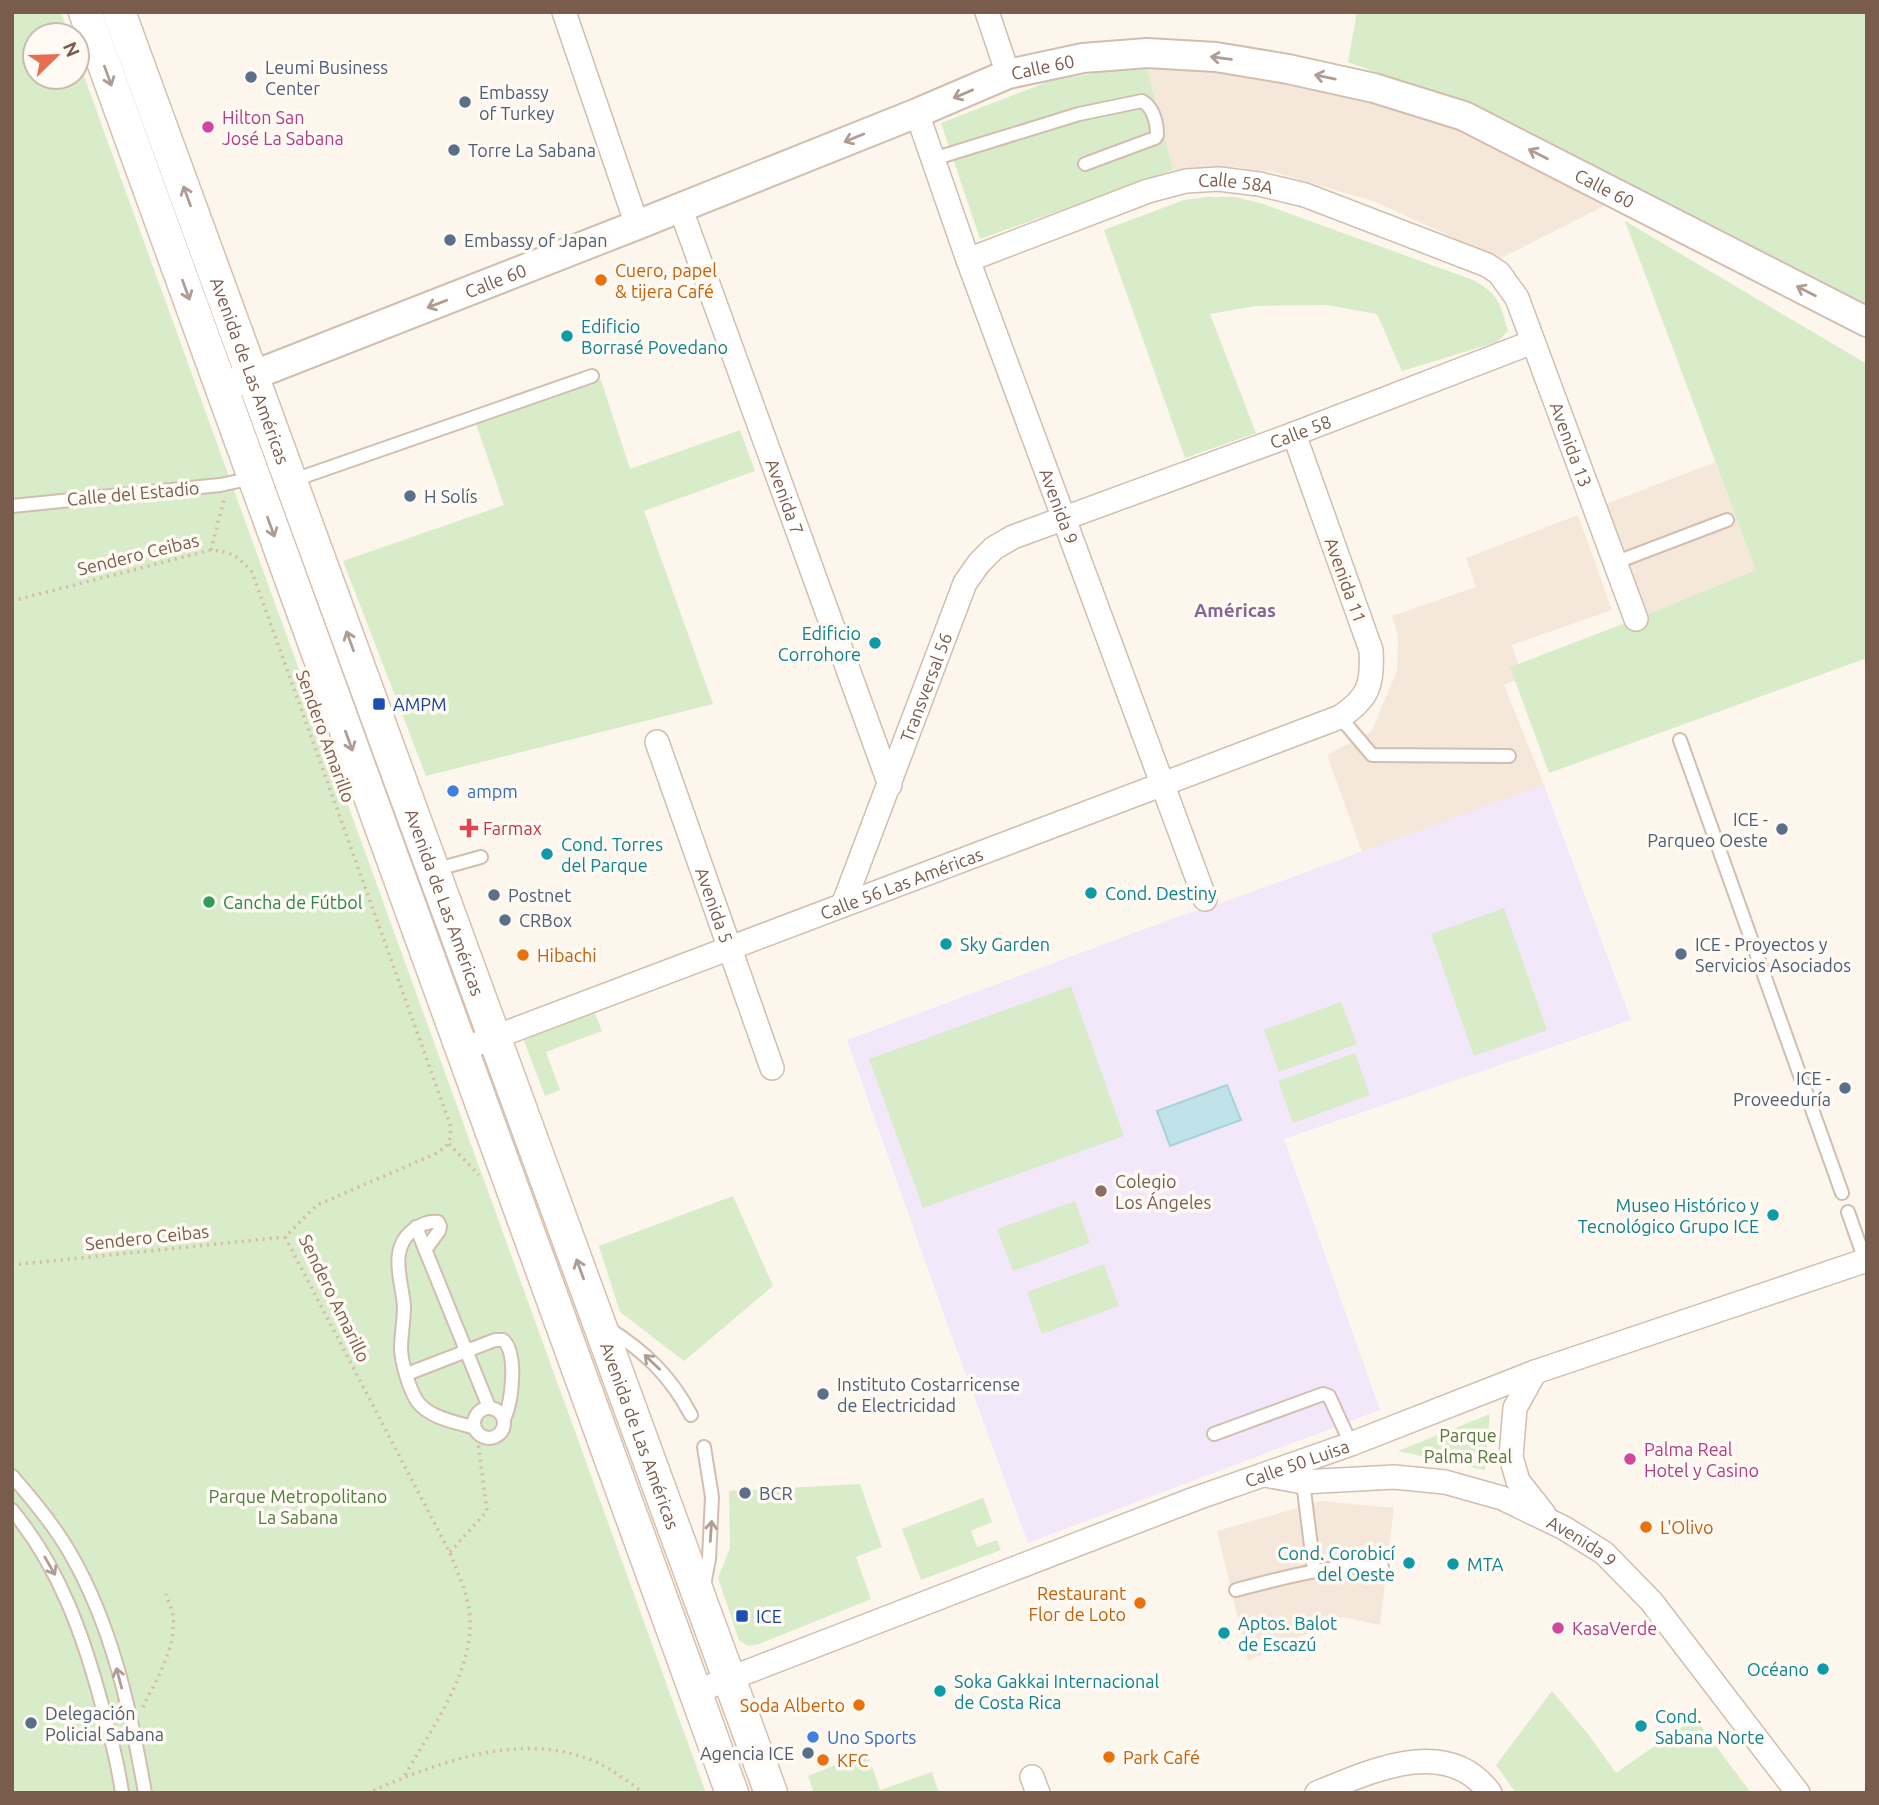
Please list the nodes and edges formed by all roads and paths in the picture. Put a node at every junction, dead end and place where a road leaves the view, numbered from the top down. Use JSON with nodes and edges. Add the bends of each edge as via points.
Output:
{"nodes":[{"id":1,"x":564,"y":12,"type":"edge"},
{"id":2,"x":987,"y":12,"type":"edge"},
{"id":3,"x":120,"y":13,"type":"edge"},
{"id":4,"x":87,"y":18,"type":"edge"},
{"id":5,"x":1008,"y":74,"type":"junction"},
{"id":6,"x":917,"y":113,"type":"junction"},
{"id":7,"x":933,"y":159,"type":"junction"},
{"id":8,"x":1085,"y":164,"type":"dead end"},
{"id":9,"x":680,"y":207,"type":"junction"},
{"id":10,"x":638,"y":225,"type":"junction"},
{"id":11,"x":968,"y":260,"type":"junction"},
{"id":12,"x":1499,"y":273,"type":"joint"},
{"id":13,"x":1867,"y":322,"type":"edge"},
{"id":14,"x":1533,"y":342,"type":"junction"},
{"id":15,"x":253,"y":375,"type":"junction"},
{"id":16,"x":592,"y":376,"type":"dead end"},
{"id":17,"x":221,"y":387,"type":"junction"},
{"id":18,"x":1294,"y":434,"type":"junction"},
{"id":19,"x":241,"y":481,"type":"junction"},
{"id":20,"x":291,"y":481,"type":"junction"},
{"id":21,"x":12,"y":506,"type":"edge"},
{"id":22,"x":1064,"y":517,"type":"junction"},
{"id":23,"x":1727,"y":520,"type":"dead end"},
{"id":24,"x":211,"y":550,"type":"junction"},
{"id":25,"x":1614,"y":563,"type":"junction"},
{"id":26,"x":257,"y":584,"type":"joint"},
{"id":27,"x":12,"y":601,"type":"edge"},
{"id":28,"x":1636,"y":619,"type":"dead end"},
{"id":29,"x":1340,"y":717,"type":"junction"},
{"id":30,"x":1680,"y":740,"type":"dead end"},
{"id":31,"x":657,"y":742,"type":"dead end"},
{"id":32,"x":1509,"y":756,"type":"dead end"},
{"id":33,"x":1163,"y":784,"type":"junction"},
{"id":34,"x":890,"y":785,"type":"junction"},
{"id":35,"x":481,"y":857,"type":"dead end"},
{"id":36,"x":434,"y":870,"type":"junction"},
{"id":37,"x":1205,"y":899,"type":"dead end"},
{"id":38,"x":843,"y":905,"type":"junction"},
{"id":39,"x":730,"y":948,"type":"junction"},
{"id":40,"x":495,"y":1038,"type":"junction"},
{"id":41,"x":461,"y":1050,"type":"junction"},
{"id":42,"x":772,"y":1068,"type":"dead end"},
{"id":43,"x":449,"y":1144,"type":"junction"},
{"id":44,"x":482,"y":1177,"type":"dead end"},
{"id":45,"x":1842,"y":1193,"type":"dead end"},
{"id":46,"x":1848,"y":1212,"type":"dead end"},
{"id":47,"x":416,"y":1227,"type":"junction"},
{"id":48,"x":285,"y":1237,"type":"junction"},
{"id":49,"x":425,"y":1250,"type":"junction"},
{"id":50,"x":1866,"y":1262,"type":"edge"},
{"id":51,"x":12,"y":1265,"type":"edge"},
{"id":52,"x":600,"y":1323,"type":"junction"},
{"id":53,"x":466,"y":1351,"type":"junction"},
{"id":54,"x":1535,"y":1372,"type":"junction"},
{"id":55,"x":407,"y":1374,"type":"junction"},
{"id":56,"x":489,"y":1407,"type":"junction"},
{"id":57,"x":691,"y":1415,"type":"dead end"},
{"id":58,"x":504,"y":1419,"type":"junction"},
{"id":59,"x":476,"y":1431,"type":"junction"},
{"id":60,"x":1214,"y":1434,"type":"dead end"},
{"id":61,"x":1351,"y":1444,"type":"junction"},
{"id":62,"x":704,"y":1447,"type":"dead end"},
{"id":63,"x":1263,"y":1475,"type":"junction"},
{"id":64,"x":12,"y":1476,"type":"edge"},
{"id":65,"x":1303,"y":1482,"type":"junction"},
{"id":66,"x":12,"y":1510,"type":"edge"},
{"id":67,"x":1550,"y":1521,"type":"junction"},
{"id":68,"x":450,"y":1553,"type":"junction"},
{"id":69,"x":1382,"y":1567,"type":"dead end"},
{"id":70,"x":1314,"y":1570,"type":"junction"},
{"id":71,"x":1236,"y":1590,"type":"dead end"},
{"id":72,"x":166,"y":1594,"type":"dead end"},
{"id":73,"x":701,"y":1599,"type":"junction"},
{"id":74,"x":730,"y":1678,"type":"junction"},
{"id":75,"x":695,"y":1692,"type":"junction"},
{"id":76,"x":131,"y":1722,"type":"junction"},
{"id":77,"x":404,"y":1777,"type":"junction"},
{"id":78,"x":122,"y":1793,"type":"edge"},
{"id":79,"x":145,"y":1793,"type":"edge"},
{"id":80,"x":367,"y":1793,"type":"edge"},
{"id":81,"x":644,"y":1793,"type":"edge"},
{"id":82,"x":732,"y":1793,"type":"edge"},
{"id":83,"x":771,"y":1793,"type":"edge"},
{"id":84,"x":1317,"y":1793,"type":"edge"},
{"id":85,"x":1490,"y":1793,"type":"edge"},
{"id":86,"x":1798,"y":1793,"type":"edge"}],
"edges":[{"from":1,"to":10,"type":"street"},
{"from":2,"to":5,"type":"street"},
{"from":3,"to":4,"type":"street"},
{"from":15,"to":3,"type":"main road","name":"Avenida de Las Américas","one_way":true},
{"from":4,"to":17,"type":"main road","name":"Avenida de Las Américas","one_way":true},
{"from":5,"to":6,"type":"street","name":"Calle 60","one_way":true},
{"from":13,"to":5,"type":"street","name":"Calle 60","one_way":true,"via":[[1464,116],[1374,88],[1216,57],[1147,52],[1083,58]]},
{"from":6,"to":7,"type":"street","name":"Avenida 9"},
{"from":6,"to":9,"type":"street","name":"Calle 60","one_way":true},
{"from":7,"to":8,"type":"lane","via":[[1079,114],[1142,101],[1149,105],[1157,126],[1155,138]]},
{"from":7,"to":11,"type":"street","name":"Avenida 9"},
{"from":9,"to":10,"type":"street","name":"Calle 60"},
{"from":9,"to":34,"type":"street","name":"Avenida 7"},
{"from":10,"to":15,"type":"street","name":"Calle 60","one_way":true},
{"from":11,"to":12,"type":"street","name":"Calle 58A","via":[[1148,191],[1185,181],[1219,179],[1305,195]]},
{"from":11,"to":22,"type":"street","name":"Avenida 9"},
{"from":12,"to":14,"type":"street","name":"Avenida 13","via":[[1517,298]]},
{"from":14,"to":18,"type":"street","name":"Calle 58"},
{"from":14,"to":25,"type":"street","name":"Avenida 13"},
{"from":15,"to":17,"type":"street","name":"Calle 60"},
{"from":15,"to":20,"type":"main road","name":"Avenida de Las Américas"},
{"from":16,"to":20,"type":"lane"},
{"from":17,"to":19,"type":"main road","name":"Avenida de Las Américas"},
{"from":18,"to":22,"type":"street","name":"Calle 58"},
{"from":18,"to":29,"type":"street","name":"Avenida 11","via":[[1371,650],[1373,674],[1366,693],[1355,708]]},
{"from":19,"to":21,"type":"lane","name":"Calle del Estadio"},
{"from":19,"to":24,"type":"path"},
{"from":19,"to":41,"type":"main road","name":"Avenida de Las Américas","one_way":true},
{"from":36,"to":20,"type":"main road","name":"Avenida de Las Américas","one_way":true},
{"from":22,"to":33,"type":"street","name":"Avenida 9"},
{"from":22,"to":34,"type":"street","name":"Transversal 56","via":[[994,548],[965,583]]},
{"from":23,"to":25,"type":"lane"},
{"from":24,"to":26,"type":"path","name":"Sendero Ceibas","via":[[233,554],[244,562]]},
{"from":24,"to":27,"type":"path","name":"Sendero Ceibas"},
{"from":25,"to":28,"type":"street","name":"Avenida 13"},
{"from":26,"to":43,"type":"path","name":"Sendero Amarillo","via":[[450,1124]]},
{"from":29,"to":32,"type":"lane","via":[[1372,755]]},
{"from":29,"to":33,"type":"street","name":"Calle 56 Las Américas"},
{"from":30,"to":45,"type":"lane"},
{"from":31,"to":39,"type":"street","name":"Avenida 5"},
{"from":33,"to":37,"type":"street","name":"Avenida 9"},
{"from":33,"to":38,"type":"street","name":"Calle 56 Las Américas"},
{"from":34,"to":38,"type":"street","name":"Transversal 56"},
{"from":35,"to":36,"type":"lane"},
{"from":36,"to":40,"type":"main road","name":"Avenida de Las Américas"},
{"from":38,"to":39,"type":"street","name":"Calle 56 Las Américas"},
{"from":39,"to":40,"type":"street","name":"Calle 56 Las Américas"},
{"from":39,"to":42,"type":"street","name":"Avenida 5"},
{"from":40,"to":41,"type":"street","name":"Calle 56 Las Américas"},
{"from":52,"to":40,"type":"main road","name":"Avenida de Las Américas","one_way":true},
{"from":41,"to":75,"type":"main road","name":"Avenida de Las Américas"},
{"from":43,"to":44,"type":"path"},
{"from":43,"to":48,"type":"path","name":"Sendero Amarillo","via":[[317,1205]]},
{"from":46,"to":50,"type":"lane"},
{"from":47,"to":49,"type":"lane"},
{"from":47,"to":49,"type":"lane","via":[[432,1221],[440,1226]]},
{"from":47,"to":55,"type":"lane","via":[[407,1234],[398,1261],[404,1305],[401,1350]]},
{"from":48,"to":51,"type":"path","name":"Sendero Ceibas"},
{"from":48,"to":68,"type":"path","name":"Sendero Amarillo"},
{"from":49,"to":53,"type":"lane"},
{"from":50,"to":54,"type":"street","name":"Calle 50 Luisa"},
{"from":57,"to":52,"type":"lane","one_way":true,"via":[[677,1388],[653,1362]]},
{"from":52,"to":73,"type":"main road","name":"Avenida de Las Américas"},
{"from":53,"to":55,"type":"lane"},
{"from":53,"to":56,"type":"lane"},
{"from":53,"to":58,"type":"lane","via":[[495,1340],[509,1346],[510,1399]]},
{"from":54,"to":61,"type":"street","name":"Calle 50 Luisa"},
{"from":54,"to":67,"type":"street","via":[[1515,1408],[1511,1457],[1518,1481]]},
{"from":55,"to":59,"type":"lane","via":[[426,1410]]},
{"from":56,"to":58,"type":"lane"},
{"from":56,"to":59,"type":"lane","via":[[476,1414]]},
{"from":58,"to":59,"type":"lane","via":[[496,1437],[486,1438]]},
{"from":59,"to":68,"type":"path","via":[[487,1511]]},
{"from":60,"to":61,"type":"lane","via":[[1323,1394],[1329,1396]]},
{"from":61,"to":63,"type":"street","name":"Calle 50 Luisa"},
{"from":73,"to":62,"type":"lane","one_way":true,"via":[[712,1507]]},
{"from":63,"to":65,"type":"street","name":"Avenida 9"},
{"from":63,"to":74,"type":"street","name":"Calle 50 Luisa"},
{"from":76,"to":64,"type":"lane","one_way":true,"via":[[111,1647],[71,1555]]},
{"from":65,"to":67,"type":"street","name":"Avenida 9","via":[[1394,1476],[1446,1482],[1502,1498]]},
{"from":65,"to":70,"type":"lane"},
{"from":66,"to":78,"type":"lane","one_way":true,"via":[[53,1569],[73,1613],[91,1662]]},
{"from":67,"to":86,"type":"street","name":"Avenida 9","via":[[1604,1553],[1651,1601]]},
{"from":68,"to":77,"type":"path","name":"Sendero Amarillo","via":[[469,1607],[468,1653],[461,1675]]},
{"from":69,"to":70,"type":"lane"},
{"from":70,"to":71,"type":"lane"},
{"from":72,"to":76,"type":"path","via":[[173,1615],[163,1665],[142,1710]]},
{"from":73,"to":74,"type":"main road","name":"Avenida de Las Américas"},
{"from":74,"to":75,"type":"street","name":"Calle 50 Luisa"},
{"from":74,"to":83,"type":"main road","name":"Avenida de Las Américas"},
{"from":75,"to":82,"type":"main road","name":"Avenida de Las Américas"},
{"from":76,"to":79,"type":"lane"},
{"from":77,"to":80,"type":"path"},
{"from":77,"to":81,"type":"path","via":[[505,1748],[529,1748],[593,1761]]},
{"from":84,"to":85,"type":"street","via":[[1385,1766],[1426,1760],[1460,1768]]}]}
